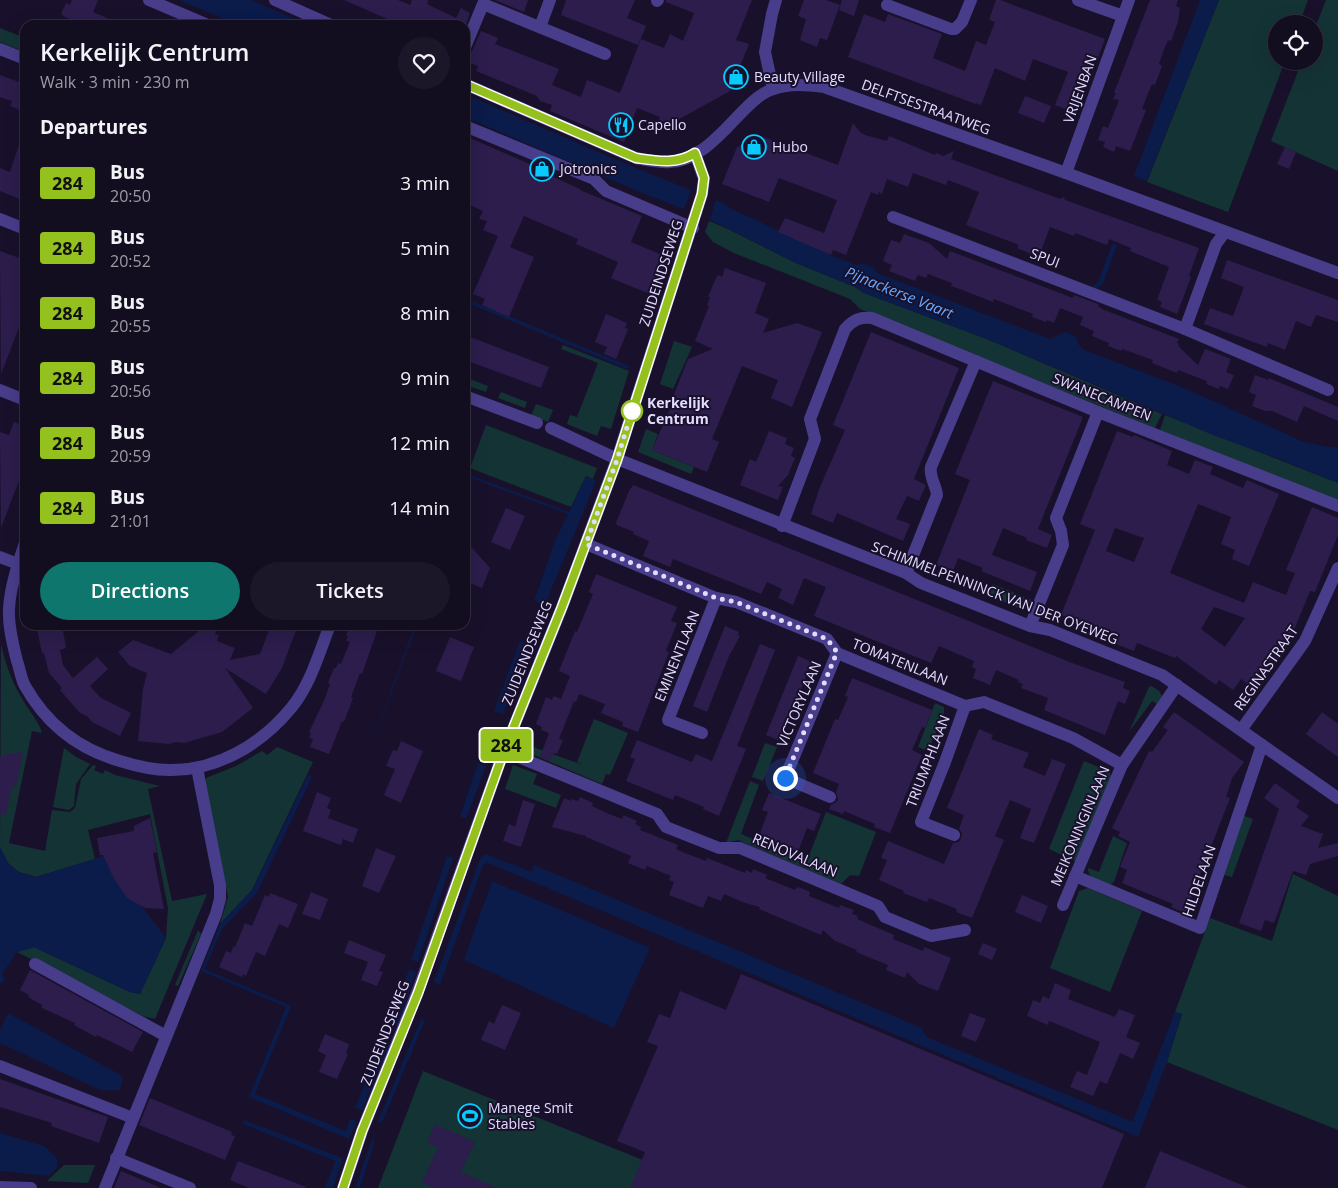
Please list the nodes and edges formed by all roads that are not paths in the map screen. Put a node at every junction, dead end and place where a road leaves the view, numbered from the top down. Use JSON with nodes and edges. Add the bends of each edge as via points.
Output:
{"nodes":[{"id":1,"x":149,"y":0,"type":"edge"},
{"id":2,"x":274,"y":0,"type":"edge"},
{"id":3,"x":550,"y":0,"type":"edge"},
{"id":4,"x":776,"y":0,"type":"edge"},
{"id":5,"x":971,"y":0,"type":"edge"},
{"id":6,"x":1078,"y":0,"type":"edge"},
{"id":7,"x":1129,"y":0,"type":"edge"},
{"id":8,"x":887,"y":5,"type":"dead end"},
{"id":9,"x":1123,"y":16,"type":"junction"},
{"id":10,"x":196,"y":20,"type":"edge"},
{"id":11,"x":320,"y":20,"type":"edge"},
{"id":12,"x":540,"y":27,"type":"junction"},
{"id":13,"x":470,"y":35,"type":"edge"},
{"id":14,"x":0,"y":49,"type":"edge"},
{"id":15,"x":605,"y":54,"type":"dead end"},
{"id":16,"x":20,"y":57,"type":"edge"},
{"id":17,"x":470,"y":86,"type":"edge"},
{"id":18,"x":773,"y":89,"type":"junction"},
{"id":19,"x":470,"y":128,"type":"edge"},
{"id":20,"x":695,"y":153,"type":"junction"},
{"id":21,"x":1066,"y":173,"type":"junction"},
{"id":22,"x":893,"y":217,"type":"dead end"},
{"id":23,"x":0,"y":219,"type":"edge"},
{"id":24,"x":694,"y":222,"type":"junction"},
{"id":25,"x":20,"y":227,"type":"edge"},
{"id":26,"x":1224,"y":232,"type":"junction"},
{"id":27,"x":1338,"y":273,"type":"edge"},
{"id":28,"x":1185,"y":330,"type":"junction"},
{"id":29,"x":976,"y":361,"type":"junction"},
{"id":30,"x":0,"y":390,"type":"edge"},
{"id":31,"x":1328,"y":390,"type":"dead end"},
{"id":32,"x":20,"y":398,"type":"edge"},
{"id":33,"x":470,"y":398,"type":"edge"},
{"id":34,"x":1098,"y":412,"type":"junction"},
{"id":35,"x":537,"y":423,"type":"dead end"},
{"id":36,"x":550,"y":428,"type":"dead end"},
{"id":37,"x":617,"y":460,"type":"junction"},
{"id":38,"x":1338,"y":506,"type":"edge"},
{"id":39,"x":782,"y":526,"type":"junction"},
{"id":40,"x":586,"y":544,"type":"junction"},
{"id":41,"x":0,"y":557,"type":"edge"},
{"id":42,"x":20,"y":558,"type":"edge"},
{"id":43,"x":18,"y":564,"type":"junction"},
{"id":44,"x":1338,"y":568,"type":"edge"},
{"id":45,"x":906,"y":573,"type":"junction"},
{"id":46,"x":716,"y":598,"type":"junction"},
{"id":47,"x":1030,"y":626,"type":"junction"},
{"id":48,"x":328,"y":630,"type":"edge"},
{"id":49,"x":837,"y":652,"type":"junction"},
{"id":50,"x":1177,"y":685,"type":"junction"},
{"id":51,"x":965,"y":706,"type":"junction"},
{"id":52,"x":1241,"y":730,"type":"junction"},
{"id":53,"x":702,"y":733,"type":"dead end"},
{"id":54,"x":1262,"y":745,"type":"junction"},
{"id":55,"x":504,"y":751,"type":"junction"},
{"id":56,"x":1122,"y":765,"type":"junction"},
{"id":57,"x":198,"y":768,"type":"junction"},
{"id":58,"x":830,"y":797,"type":"dead end"},
{"id":59,"x":1338,"y":798,"type":"edge"},
{"id":60,"x":954,"y":835,"type":"dead end"},
{"id":61,"x":1075,"y":876,"type":"junction"},
{"id":62,"x":1063,"y":905,"type":"dead end"},
{"id":63,"x":965,"y":930,"type":"dead end"},
{"id":64,"x":34,"y":964,"type":"dead end"},
{"id":65,"x":166,"y":1036,"type":"junction"},
{"id":66,"x":0,"y":1066,"type":"edge"},
{"id":67,"x":133,"y":1118,"type":"junction"},
{"id":68,"x":116,"y":1158,"type":"junction"},
{"id":69,"x":0,"y":1187,"type":"edge"},
{"id":70,"x":31,"y":1188,"type":"edge"},
{"id":71,"x":104,"y":1188,"type":"edge"},
{"id":72,"x":190,"y":1188,"type":"edge"},
{"id":73,"x":343,"y":1188,"type":"edge"}],
"edges":[{"from":1,"to":10,"type":"street"},
{"from":2,"to":11,"type":"street"},
{"from":3,"to":12,"type":"street"},
{"from":4,"to":18,"type":"street","via":[[765,52]]},
{"from":5,"to":8,"type":"street","via":[[962,22],[955,29]]},
{"from":6,"to":9,"type":"street"},
{"from":7,"to":9,"type":"street","name":"VRIJENBAN"},
{"from":9,"to":21,"type":"street","name":"VRIJENBAN"},
{"from":12,"to":13,"type":"street","via":[[483,4]]},
{"from":12,"to":15,"type":"street"},
{"from":14,"to":16,"type":"street"},
{"from":17,"to":20,"type":"street","name":"DELFTSESTRAATWEG","via":[[636,158],[673,162]]},
{"from":18,"to":20,"type":"street","name":"DELFTSESTRAATWEG","via":[[756,99],[715,140]]},
{"from":18,"to":21,"type":"street","name":"DELFTSESTRAATWEG","via":[[795,85],[824,87]]},
{"from":19,"to":24,"type":"street","via":[[594,179],[606,191]]},
{"from":20,"to":24,"type":"street","name":"ZUIDEINDSEWEG","via":[[704,178]]},
{"from":21,"to":26,"type":"street","name":"DELFTSESTRAATWEG"},
{"from":22,"to":28,"type":"street","name":"SPUI"},
{"from":23,"to":25,"type":"street"},
{"from":24,"to":37,"type":"street","name":"ZUIDEINDSEWEG"},
{"from":26,"to":27,"type":"street","name":"DELFTSESTRAATWEG"},
{"from":26,"to":28,"type":"street","via":[[1216,244]]},
{"from":28,"to":31,"type":"street","name":"SPUI"},
{"from":29,"to":34,"type":"street","name":"SWANECAMPEN"},
{"from":29,"to":39,"type":"street","name":"SWANECAMPEN","via":[[872,318],[856,319],[845,329],[810,419],[815,439]]},
{"from":29,"to":45,"type":"street","via":[[931,467],[937,495]]},
{"from":30,"to":32,"type":"street"},
{"from":33,"to":35,"type":"street"},
{"from":34,"to":38,"type":"street","name":"SWANECAMPEN"},
{"from":34,"to":47,"type":"street","via":[[1056,518],[1063,545]]},
{"from":36,"to":37,"type":"street","name":"SCHIMMELPENNINCK VAN DER OYEWEG"},
{"from":37,"to":39,"type":"street","name":"SCHIMMELPENNINCK VAN DER OYEWEG"},
{"from":37,"to":40,"type":"street","name":"ZUIDEINDSEWEG"},
{"from":39,"to":45,"type":"street","name":"SCHIMMELPENNINCK VAN DER OYEWEG"},
{"from":40,"to":46,"type":"street","name":"TOMATENLAAN"},
{"from":40,"to":55,"type":"street","name":"ZUIDEINDSEWEG"},
{"from":41,"to":43,"type":"street"},
{"from":42,"to":43,"type":"street"},
{"from":43,"to":57,"type":"street","via":[[9,610],[13,645],[24,685],[52,723],[74,742],[100,755],[138,766],[169,770]]},
{"from":44,"to":52,"type":"street","name":"REGINASTRAAT","via":[[1305,641]]},
{"from":45,"to":47,"type":"street","name":"SCHIMMELPENNINCK VAN DER OYEWEG","via":[[921,583]]},
{"from":46,"to":49,"type":"street","name":"TOMATENLAAN","via":[[736,602],[827,639]]},
{"from":46,"to":53,"type":"street","name":"EMINENTLAAN","via":[[668,720]]},
{"from":47,"to":50,"type":"street","name":"SCHIMMELPENNINCK VAN DER OYEWEG","via":[[1050,630],[1162,675]]},
{"from":48,"to":57,"type":"street","via":[[310,678],[291,708],[249,747],[230,758]]},
{"from":49,"to":51,"type":"street","name":"TOMATENLAAN"},
{"from":49,"to":58,"type":"street","name":"VICTORYLAAN","via":[[785,778]]},
{"from":50,"to":52,"type":"street","name":"SCHIMMELPENNINCK VAN DER OYEWEG"},
{"from":50,"to":56,"type":"street","name":"MEIKONINGINLAAN"},
{"from":51,"to":56,"type":"street","name":"TOMATENLAAN","via":[[984,702],[1073,738]]},
{"from":51,"to":60,"type":"street","name":"TRIUMPHLAAN","via":[[921,822]]},
{"from":52,"to":54,"type":"street","name":"SCHIMMELPENNINCK VAN DER OYEWEG"},
{"from":54,"to":59,"type":"street","name":"SCHIMMELPENNINCK VAN DER OYEWEG"},
{"from":54,"to":61,"type":"street","name":"HILDELAAN","via":[[1200,928]]},
{"from":55,"to":63,"type":"street","name":"RENOVALAAN","via":[[656,814],[666,827],[720,848],[740,848],[878,906],[885,917],[931,936]]},
{"from":55,"to":73,"type":"street","name":"ZUIDEINDSEWEG","via":[[418,993],[362,1131]]},
{"from":56,"to":61,"type":"street","name":"MEIKONINGINLAAN"},
{"from":57,"to":65,"type":"street","via":[[220,899]]},
{"from":61,"to":62,"type":"street","name":"MEIKONINGINLAAN"},
{"from":64,"to":65,"type":"street"},
{"from":65,"to":67,"type":"street"},
{"from":66,"to":67,"type":"street"},
{"from":67,"to":68,"type":"street"},
{"from":68,"to":71,"type":"street"},
{"from":68,"to":72,"type":"street"},
{"from":69,"to":70,"type":"street"}]}
